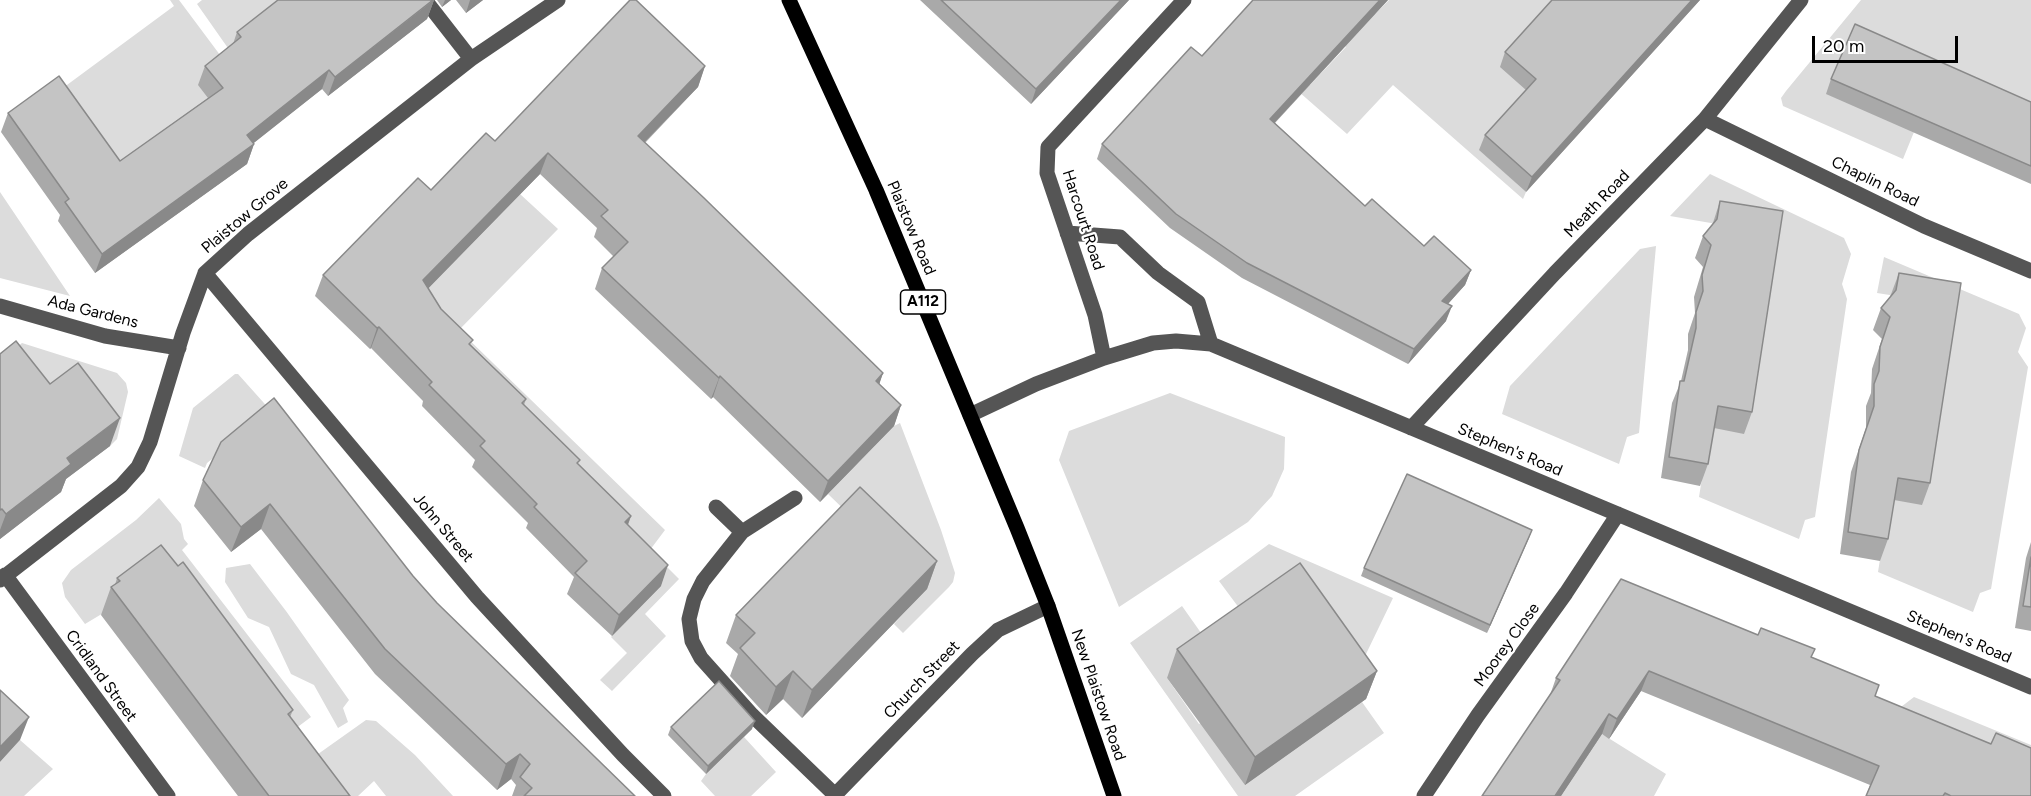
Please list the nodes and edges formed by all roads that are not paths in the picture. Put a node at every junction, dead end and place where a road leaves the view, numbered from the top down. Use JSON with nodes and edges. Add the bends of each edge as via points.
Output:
{"nodes":[{"id":1,"x":425,"y":0,"type":"edge"},
{"id":2,"x":558,"y":0,"type":"edge"},
{"id":3,"x":789,"y":0,"type":"edge"},
{"id":4,"x":1184,"y":0,"type":"edge"},
{"id":5,"x":1801,"y":0,"type":"edge"},
{"id":6,"x":471,"y":59,"type":"junction"},
{"id":7,"x":1705,"y":118,"type":"junction"},
{"id":8,"x":1067,"y":232,"type":"junction"},
{"id":9,"x":2031,"y":271,"type":"edge"},
{"id":10,"x":205,"y":273,"type":"junction"},
{"id":11,"x":0,"y":306,"type":"edge"},
{"id":12,"x":1211,"y":344,"type":"junction"},
{"id":13,"x":179,"y":348,"type":"junction"},
{"id":14,"x":1104,"y":358,"type":"junction"},
{"id":15,"x":970,"y":415,"type":"junction"},
{"id":16,"x":1411,"y":428,"type":"junction"},
{"id":17,"x":795,"y":498,"type":"dead end"},
{"id":18,"x":716,"y":507,"type":"dead end"},
{"id":19,"x":1618,"y":514,"type":"junction"},
{"id":20,"x":742,"y":532,"type":"junction"},
{"id":21,"x":3,"y":577,"type":"edge"},
{"id":22,"x":1048,"y":606,"type":"junction"},
{"id":23,"x":2031,"y":687,"type":"edge"},
{"id":24,"x":168,"y":796,"type":"edge"},
{"id":25,"x":664,"y":796,"type":"edge"},
{"id":26,"x":835,"y":796,"type":"edge"},
{"id":27,"x":1114,"y":796,"type":"edge"},
{"id":28,"x":1424,"y":796,"type":"edge"}],
"edges":[{"from":1,"to":6,"type":"street"},
{"from":2,"to":6,"type":"street","name":"Plaistow Grove"},
{"from":3,"to":15,"type":"main road","name":"Plaistow Road","number":"A112","via":[[876,190]]},
{"from":4,"to":8,"type":"street","name":"Harcourt Road","via":[[1048,147],[1047,173]]},
{"from":5,"to":7,"type":"street","name":"Meath Road"},
{"from":6,"to":10,"type":"street","name":"Plaistow Grove","via":[[248,234]]},
{"from":7,"to":9,"type":"street","name":"Chaplin Road","via":[[1924,226]]},
{"from":7,"to":16,"type":"street","name":"Meath Road"},
{"from":8,"to":12,"type":"street","via":[[1120,237],[1158,273],[1198,302]]},
{"from":8,"to":14,"type":"street","name":"Harcourt Road","via":[[1095,315]]},
{"from":10,"to":13,"type":"street","name":"Plaistow Grove"},
{"from":10,"to":25,"type":"street","name":"John Street","via":[[477,597]]},
{"from":11,"to":13,"type":"street","name":"Ada Gardens","via":[[105,336]]},
{"from":12,"to":14,"type":"street","name":"Stephen's Road","via":[[1153,343]]},
{"from":12,"to":16,"type":"street","name":"Stephen's Road"},
{"from":13,"to":21,"type":"street","name":"Plaistow Grove","via":[[150,442],[138,467],[121,486]]},
{"from":14,"to":15,"type":"street","name":"Stephen's Road"},
{"from":15,"to":22,"type":"main road","name":"Plaistow Road","number":"A112"},
{"from":16,"to":19,"type":"street","name":"Stephen's Road"},
{"from":17,"to":20,"type":"street"},
{"from":18,"to":20,"type":"street"},
{"from":19,"to":23,"type":"street","name":"Stephen's Road"},
{"from":19,"to":28,"type":"street","name":"Moorey Close"},
{"from":20,"to":26,"type":"street","via":[[694,599],[689,619],[692,641],[701,658],[752,715]]},
{"from":21,"to":24,"type":"street","name":"Cridland Street"},
{"from":22,"to":26,"type":"street","name":"Church Street","via":[[998,630]]},
{"from":22,"to":27,"type":"main road","name":"New Plaistow Road","number":"A112"}]}
